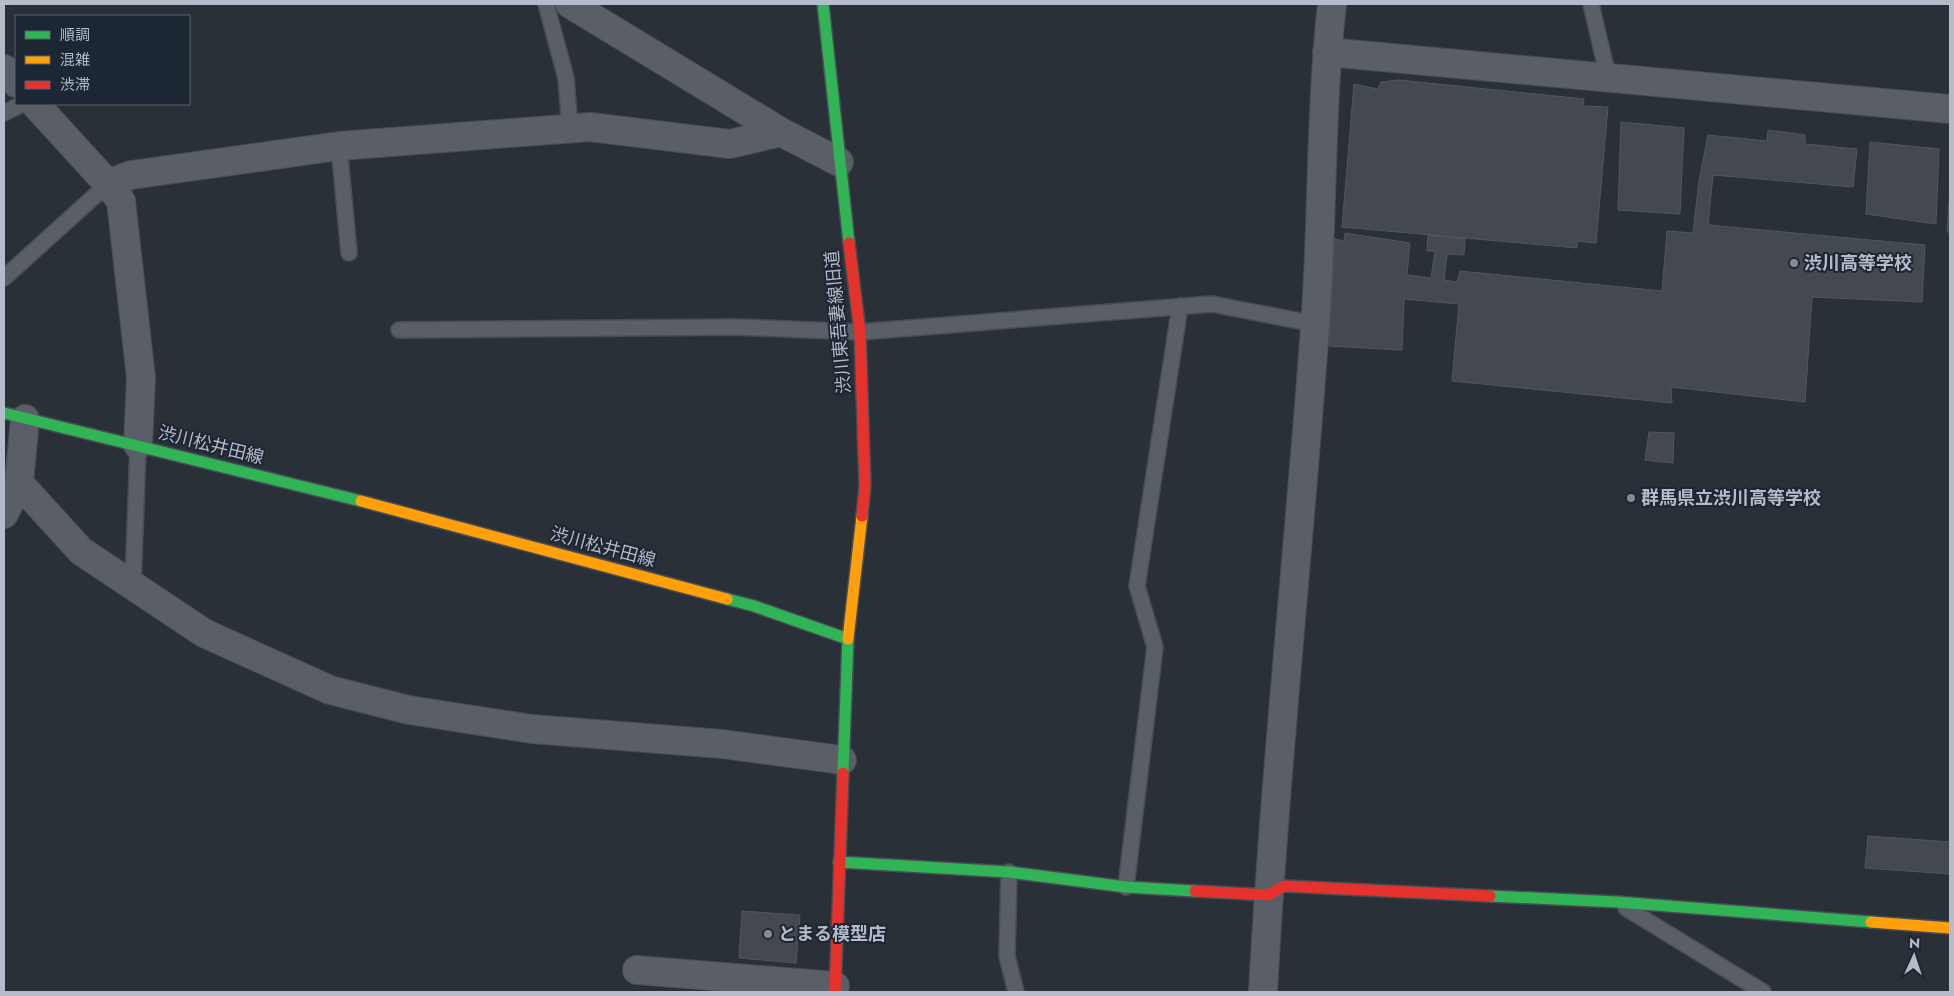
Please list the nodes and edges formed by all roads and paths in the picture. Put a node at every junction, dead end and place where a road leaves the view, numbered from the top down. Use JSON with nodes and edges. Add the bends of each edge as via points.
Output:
{"nodes":[{"id":1,"x":546,"y":4,"type":"edge"},
{"id":2,"x":570,"y":4,"type":"edge"},
{"id":3,"x":823,"y":4,"type":"edge"},
{"id":4,"x":1332,"y":4,"type":"edge"},
{"id":5,"x":1591,"y":4,"type":"edge"},
{"id":6,"x":1327,"y":52,"type":"junction"},
{"id":7,"x":4,"y":69,"type":"edge"},
{"id":8,"x":1608,"y":77,"type":"junction"},
{"id":9,"x":15,"y":82,"type":"edge"},
{"id":10,"x":20,"y":105,"type":"edge"},
{"id":11,"x":36,"y":105,"type":"edge"},
{"id":12,"x":1950,"y":109,"type":"edge"},
{"id":13,"x":4,"y":113,"type":"edge"},
{"id":14,"x":570,"y":129,"type":"junction"},
{"id":15,"x":781,"y":132,"type":"junction"},
{"id":16,"x":339,"y":146,"type":"junction"},
{"id":17,"x":840,"y":162,"type":"junction"},
{"id":18,"x":108,"y":184,"type":"junction"},
{"id":19,"x":349,"y":253,"type":"dead end"},
{"id":20,"x":4,"y":278,"type":"edge"},
{"id":21,"x":1180,"y":306,"type":"junction"},
{"id":22,"x":1315,"y":324,"type":"junction"},
{"id":23,"x":399,"y":330,"type":"dead end"},
{"id":24,"x":860,"y":332,"type":"junction"},
{"id":25,"x":15,"y":416,"type":"edge"},
{"id":26,"x":138,"y":445,"type":"junction"},
{"id":27,"x":19,"y":483,"type":"junction"},
{"id":28,"x":4,"y":514,"type":"edge"},
{"id":29,"x":133,"y":586,"type":"junction"},
{"id":30,"x":848,"y":639,"type":"junction"},
{"id":31,"x":842,"y":760,"type":"junction"},
{"id":32,"x":839,"y":862,"type":"junction"},
{"id":33,"x":1009,"y":872,"type":"junction"},
{"id":34,"x":1126,"y":887,"type":"junction"},
{"id":35,"x":1268,"y":895,"type":"junction"},
{"id":36,"x":1617,"y":902,"type":"junction"},
{"id":37,"x":1950,"y":928,"type":"edge"},
{"id":38,"x":637,"y":970,"type":"dead end"},
{"id":39,"x":835,"y":989,"type":"edge"},
{"id":40,"x":1016,"y":992,"type":"edge"},
{"id":41,"x":1263,"y":992,"type":"edge"},
{"id":42,"x":1763,"y":992,"type":"edge"}],
"edges":[{"from":1,"to":14,"type":"lane","via":[[566,78]]},
{"from":2,"to":15,"type":"street"},
{"from":3,"to":17,"type":"street","name":"渋川東吾妻線旧道"},
{"from":4,"to":6,"type":"street"},
{"from":5,"to":8,"type":"lane"},
{"from":6,"to":8,"type":"street"},
{"from":6,"to":22,"type":"street"},
{"from":7,"to":9,"type":"street"},
{"from":8,"to":12,"type":"street"},
{"from":10,"to":13,"type":"lane"},
{"from":11,"to":18,"type":"street"},
{"from":14,"to":15,"type":"street","via":[[590,128],[730,144]]},
{"from":14,"to":16,"type":"street"},
{"from":15,"to":17,"type":"street"},
{"from":16,"to":18,"type":"street","via":[[131,175]]},
{"from":16,"to":19,"type":"lane"},
{"from":17,"to":24,"type":"street","name":"渋川東吾妻線旧道"},
{"from":18,"to":20,"type":"lane"},
{"from":18,"to":26,"type":"street","via":[[121,201],[137,338],[141,378]]},
{"from":21,"to":22,"type":"lane","via":[[1212,304]]},
{"from":21,"to":24,"type":"lane"},
{"from":21,"to":34,"type":"lane","via":[[1137,586],[1154,648]]},
{"from":22,"to":35,"type":"street"},
{"from":23,"to":24,"type":"lane","via":[[736,327]]},
{"from":24,"to":30,"type":"street","name":"渋川東吾妻線旧道","via":[[865,486]]},
{"from":25,"to":26,"type":"street","name":"渋川松井田線"},
{"from":25,"to":27,"type":"street"},
{"from":26,"to":29,"type":"lane"},
{"from":26,"to":30,"type":"street","name":"渋川松井田線","via":[[744,603]]},
{"from":27,"to":28,"type":"street"},
{"from":27,"to":29,"type":"street","via":[[81,552]]},
{"from":29,"to":31,"type":"street","via":[[204,634],[330,690],[409,710],[532,729],[722,744]]},
{"from":30,"to":31,"type":"street"},
{"from":31,"to":32,"type":"street"},
{"from":32,"to":33,"type":"street"},
{"from":32,"to":39,"type":"street"},
{"from":33,"to":34,"type":"street"},
{"from":33,"to":40,"type":"lane","via":[[1007,956]]},
{"from":34,"to":35,"type":"street"},
{"from":35,"to":36,"type":"street","via":[[1284,886]]},
{"from":35,"to":41,"type":"street"},
{"from":36,"to":37,"type":"street"},
{"from":36,"to":42,"type":"lane"},
{"from":38,"to":39,"type":"street"}]}
